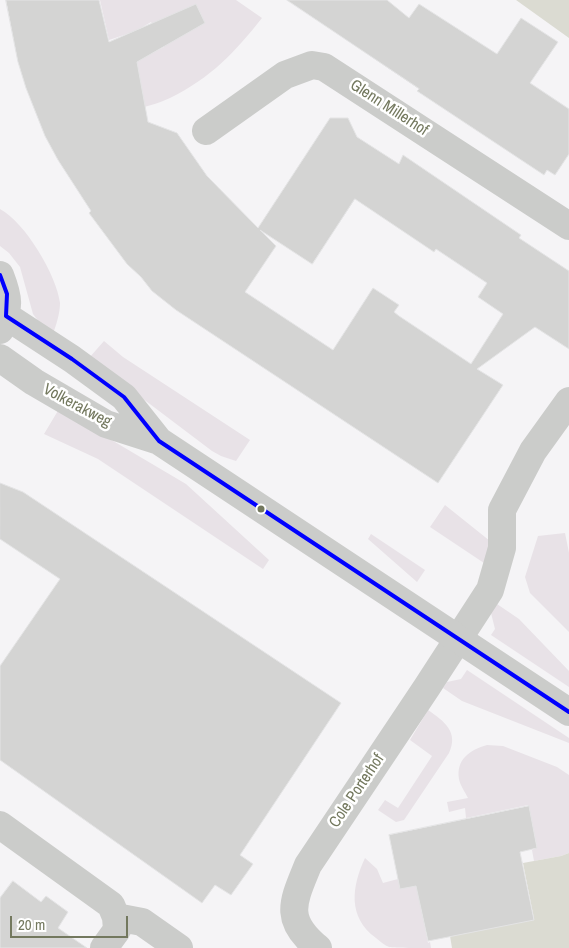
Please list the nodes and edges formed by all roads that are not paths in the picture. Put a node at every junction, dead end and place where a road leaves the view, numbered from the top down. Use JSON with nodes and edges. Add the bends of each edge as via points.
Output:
{"nodes":[{"id":1,"x":206,"y":131,"type":"dead end"},
{"id":2,"x":569,"y":226,"type":"edge"},
{"id":3,"x":0,"y":275,"type":"edge"},
{"id":4,"x":3,"y":323,"type":"edge"},
{"id":5,"x":0,"y":358,"type":"edge"},
{"id":6,"x":569,"y":401,"type":"edge"},
{"id":7,"x":160,"y":441,"type":"junction"},
{"id":8,"x":459,"y":638,"type":"junction"},
{"id":9,"x":569,"y":712,"type":"edge"},
{"id":10,"x":0,"y":825,"type":"edge"},
{"id":11,"x":116,"y":917,"type":"junction"},
{"id":12,"x":104,"y":948,"type":"edge"},
{"id":13,"x":179,"y":948,"type":"edge"},
{"id":14,"x":318,"y":948,"type":"edge"}],
"edges":[{"from":1,"to":2,"type":"street","name":"Glenn Millerhof","via":[[285,75],[312,65],[324,67]]},
{"from":3,"to":4,"type":"street","via":[[7,294]]},
{"from":4,"to":7,"type":"street","name":"Volkerakweg","via":[[72,359],[124,397]]},
{"from":5,"to":7,"type":"street","name":"Volkerakweg","via":[[106,424]]},
{"from":6,"to":8,"type":"street","via":[[533,451],[502,510],[502,548],[490,590]]},
{"from":7,"to":8,"type":"street","name":"Volkerakweg"},
{"from":8,"to":9,"type":"street","name":"Volkerakweg"},
{"from":8,"to":14,"type":"street","name":"Cole Porterhof","via":[[308,865],[296,894],[294,914],[307,939]]},
{"from":10,"to":11,"type":"street","via":[[111,905]]},
{"from":11,"to":12,"type":"street","via":[[117,930]]},
{"from":11,"to":13,"type":"street","via":[[142,922]]}]}
